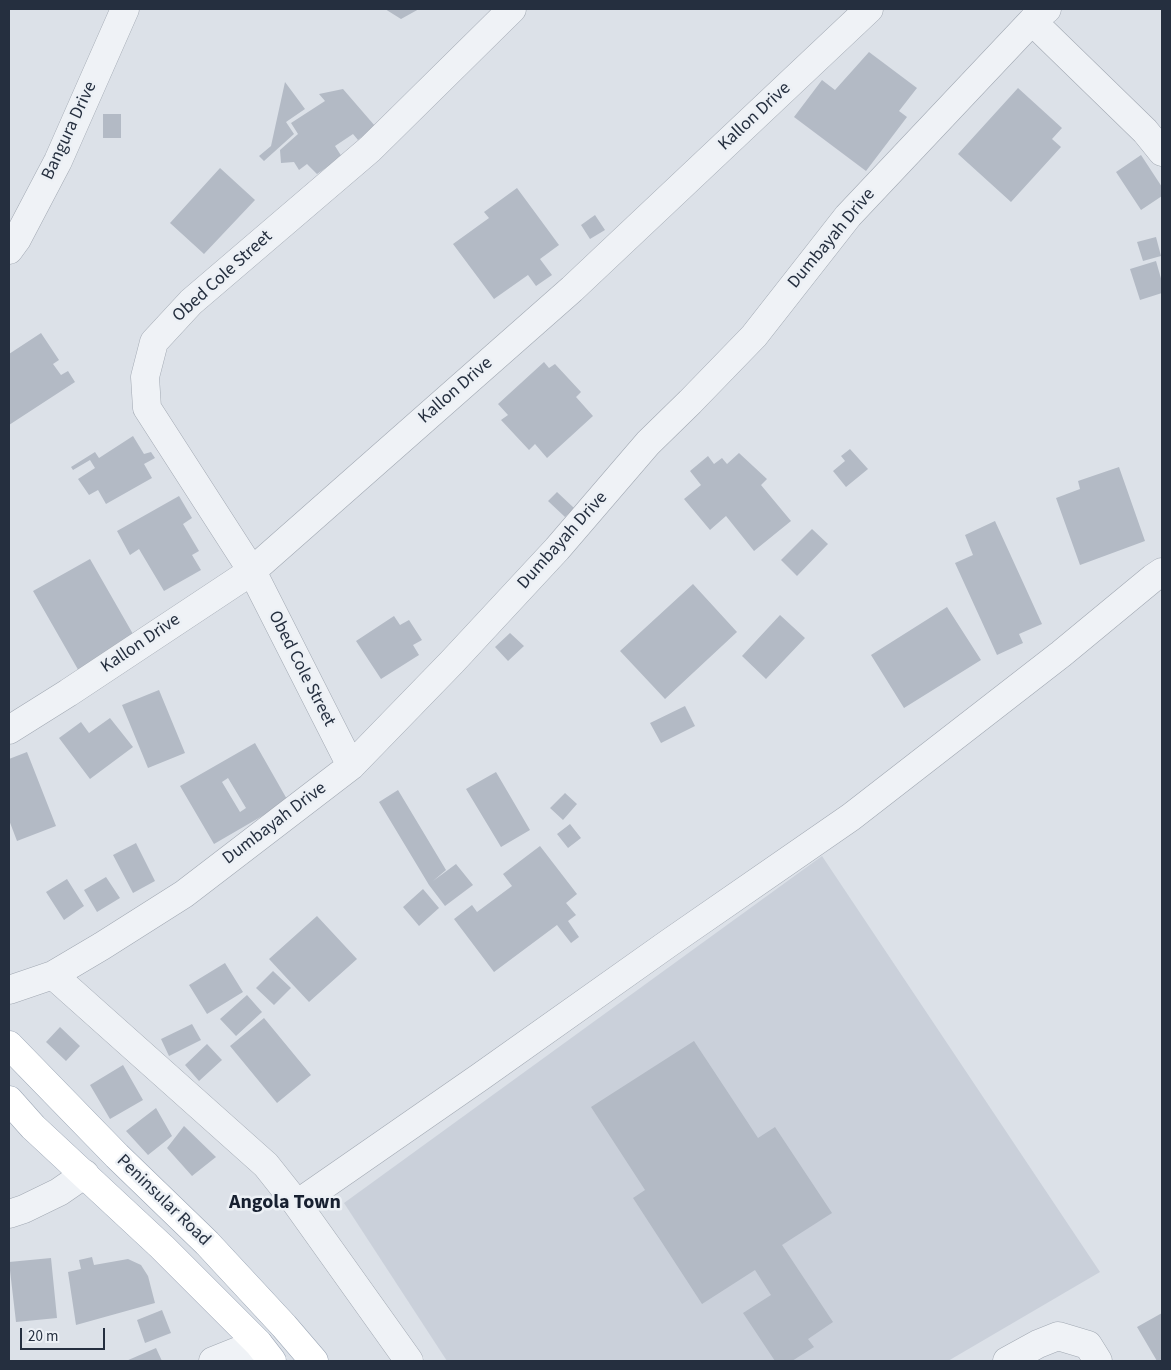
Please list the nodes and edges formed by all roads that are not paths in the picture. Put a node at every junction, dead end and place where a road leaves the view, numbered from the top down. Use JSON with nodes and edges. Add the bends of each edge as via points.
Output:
{"nodes":[{"id":1,"x":125,"y":9,"type":"edge"},
{"id":2,"x":512,"y":9,"type":"edge"},
{"id":3,"x":869,"y":9,"type":"edge"},
{"id":4,"x":1040,"y":15,"type":"edge"},
{"id":5,"x":1162,"y":152,"type":"edge"},
{"id":6,"x":9,"y":250,"type":"edge"},
{"id":7,"x":252,"y":571,"type":"junction"},
{"id":8,"x":1162,"y":572,"type":"edge"},
{"id":9,"x":9,"y":730,"type":"edge"},
{"id":10,"x":351,"y":766,"type":"junction"},
{"id":11,"x":53,"y":975,"type":"junction"},
{"id":12,"x":10,"y":987,"type":"edge"},
{"id":13,"x":9,"y":1045,"type":"edge"},
{"id":14,"x":9,"y":1100,"type":"edge"},
{"id":15,"x":85,"y":1174,"type":"junction"},
{"id":16,"x":297,"y":1204,"type":"junction"},
{"id":17,"x":9,"y":1214,"type":"edge"},
{"id":18,"x":265,"y":1352,"type":"edge"},
{"id":19,"x":212,"y":1361,"type":"edge"},
{"id":20,"x":314,"y":1361,"type":"edge"},
{"id":21,"x":409,"y":1361,"type":"edge"},
{"id":22,"x":1008,"y":1361,"type":"edge"},
{"id":23,"x":1098,"y":1361,"type":"edge"}],
"edges":[{"from":1,"to":6,"type":"street","name":"Bangura Drive","via":[[58,161]]},
{"from":2,"to":7,"type":"street","name":"Obed Cole Street","via":[[370,149],[191,302],[154,342],[145,377],[147,408]]},
{"from":3,"to":7,"type":"street","name":"Kallon Drive","via":[[572,289]]},
{"from":4,"to":5,"type":"street"},
{"from":4,"to":10,"type":"street","name":"Dumbayah Drive","via":[[848,216],[754,336],[648,443],[550,556]]},
{"from":7,"to":9,"type":"street","name":"Kallon Drive"},
{"from":7,"to":10,"type":"street","name":"Obed Cole Street"},
{"from":8,"to":16,"type":"street","via":[[851,817]]},
{"from":10,"to":11,"type":"street","name":"Dumbayah Drive","via":[[184,894]]},
{"from":11,"to":12,"type":"street","name":"Dumbayah Drive"},
{"from":11,"to":16,"type":"street","via":[[266,1165]]},
{"from":13,"to":20,"type":"main road","name":"Peninsular Road","via":[[207,1243]]},
{"from":14,"to":15,"type":"main road","name":"Peninsular Road"},
{"from":15,"to":17,"type":"street","via":[[59,1192]]},
{"from":15,"to":18,"type":"main road","name":"Peninsular Road"},
{"from":16,"to":21,"type":"street"},
{"from":18,"to":19,"type":"street"},
{"from":22,"to":23,"type":"street","via":[[1058,1336],[1088,1345]]}]}
